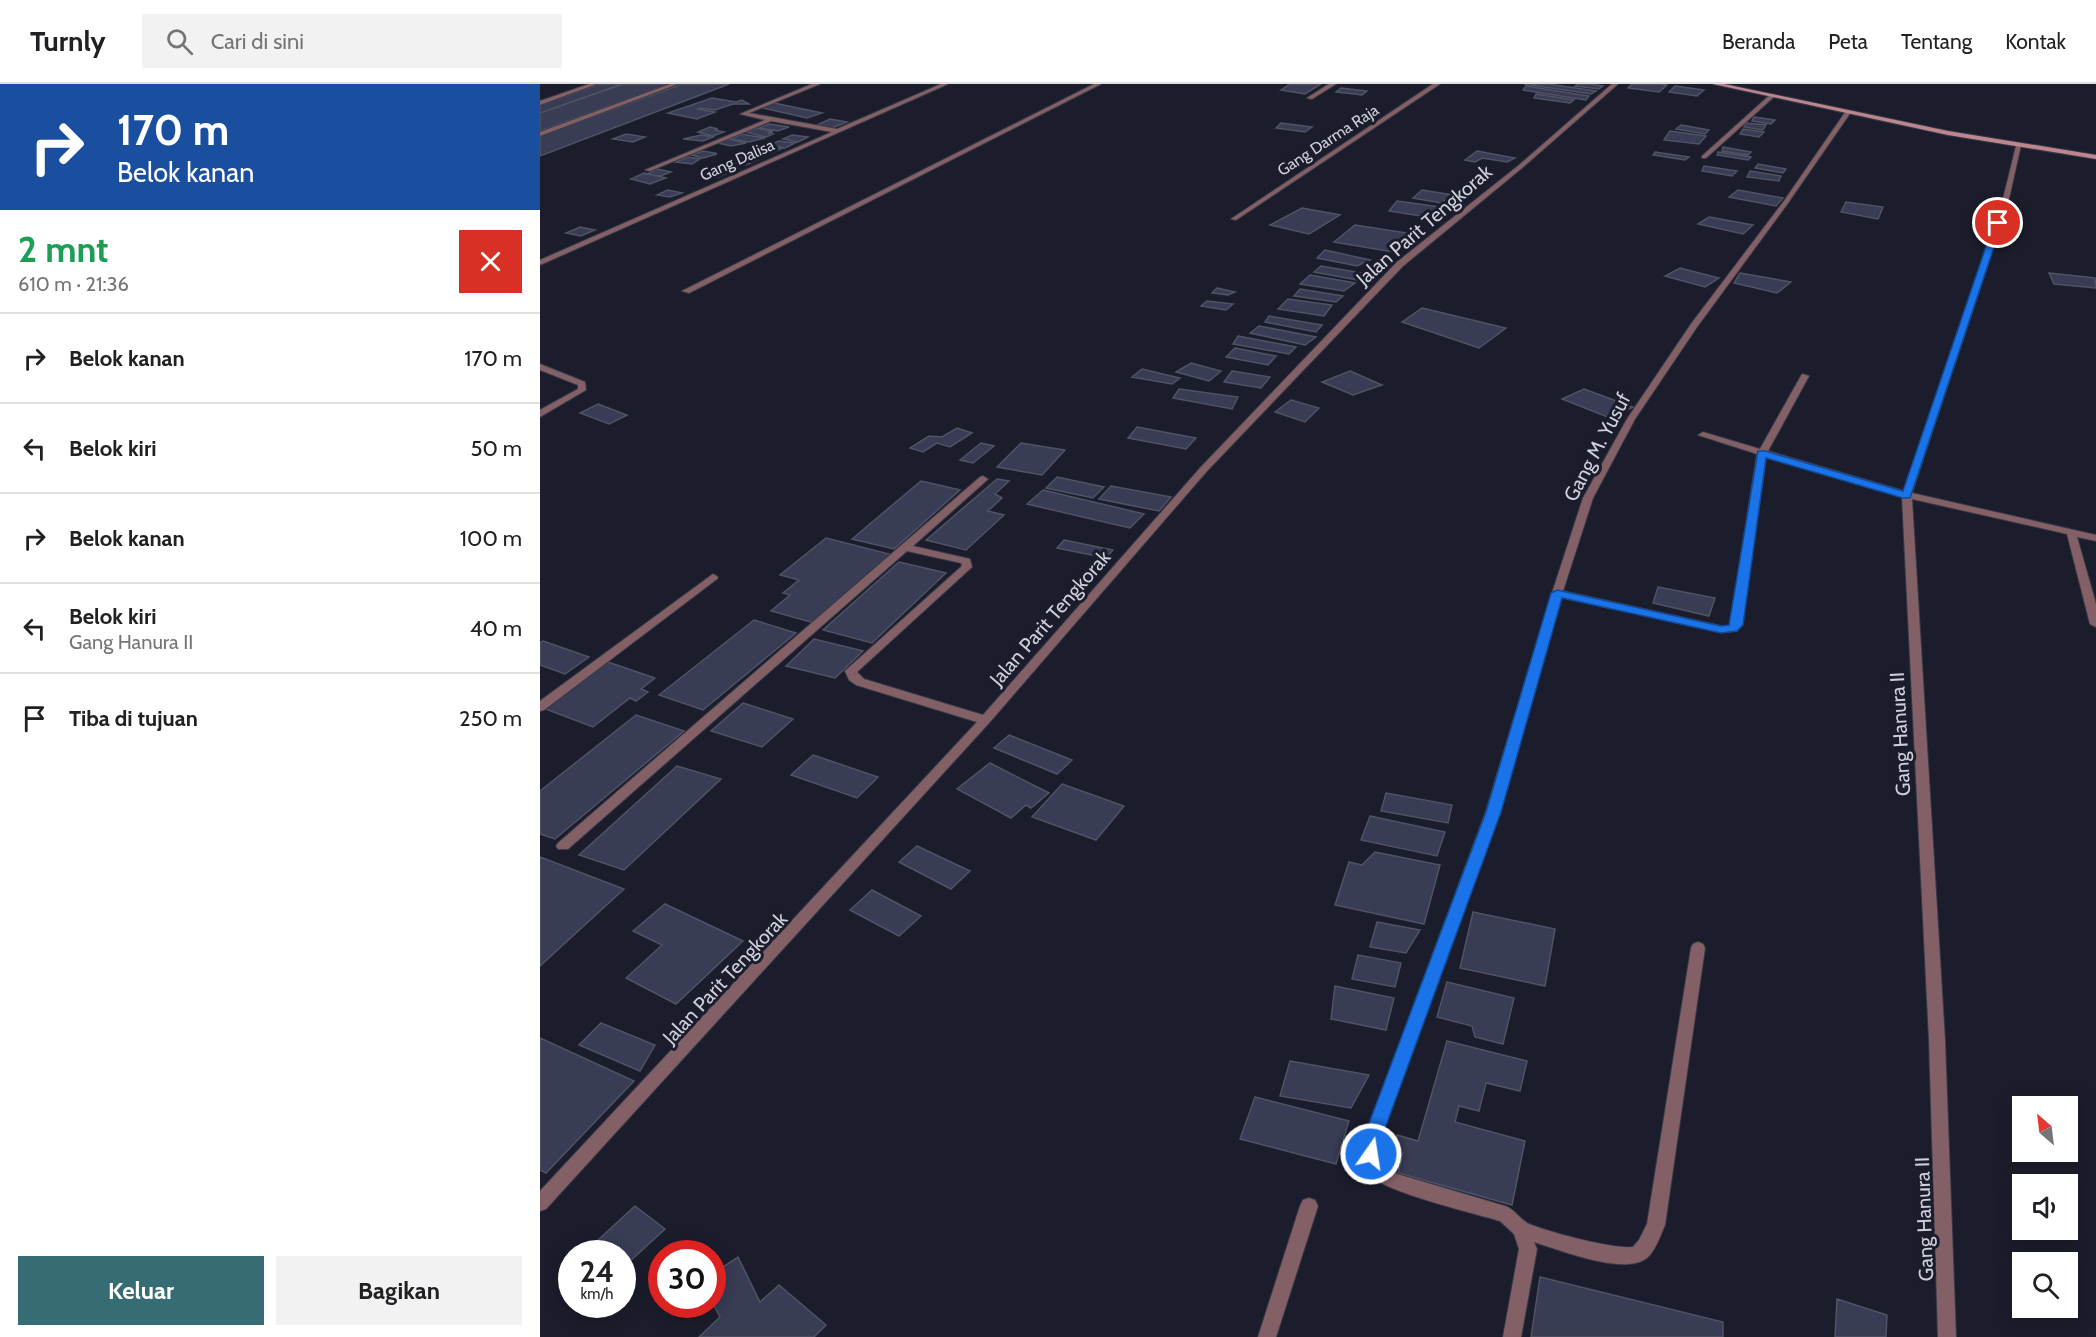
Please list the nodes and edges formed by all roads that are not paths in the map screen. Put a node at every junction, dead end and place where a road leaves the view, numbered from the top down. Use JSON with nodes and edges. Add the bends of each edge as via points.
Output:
{"nodes":[{"id":1,"x":594,"y":84,"type":"edge"},
{"id":2,"x":675,"y":84,"type":"edge"},
{"id":3,"x":818,"y":84,"type":"edge"},
{"id":4,"x":945,"y":84,"type":"edge"},
{"id":5,"x":1098,"y":84,"type":"edge"},
{"id":6,"x":1333,"y":84,"type":"edge"},
{"id":7,"x":1437,"y":84,"type":"edge"},
{"id":8,"x":1615,"y":84,"type":"edge"},
{"id":9,"x":1716,"y":84,"type":"edge"},
{"id":10,"x":1773,"y":95,"type":"junction"},
{"id":11,"x":1310,"y":98,"type":"dead end"},
{"id":12,"x":540,"y":103,"type":"edge"},
{"id":13,"x":1848,"y":112,"type":"junction"},
{"id":14,"x":769,"y":120,"type":"junction"},
{"id":15,"x":837,"y":132,"type":"junction"},
{"id":16,"x":540,"y":134,"type":"edge"},
{"id":17,"x":2019,"y":146,"type":"junction"},
{"id":18,"x":1704,"y":157,"type":"dead end"},
{"id":19,"x":2096,"y":157,"type":"edge"},
{"id":20,"x":648,"y":170,"type":"dead end"},
{"id":21,"x":1234,"y":219,"type":"dead end"},
{"id":22,"x":540,"y":263,"type":"edge"},
{"id":23,"x":686,"y":291,"type":"dead end"},
{"id":24,"x":540,"y":367,"type":"edge"},
{"id":25,"x":1805,"y":376,"type":"dead end"},
{"id":26,"x":540,"y":414,"type":"edge"},
{"id":27,"x":1703,"y":435,"type":"dead end"},
{"id":28,"x":1762,"y":454,"type":"junction"},
{"id":29,"x":982,"y":479,"type":"dead end"},
{"id":30,"x":1906,"y":495,"type":"junction"},
{"id":31,"x":2071,"y":532,"type":"junction"},
{"id":32,"x":2096,"y":538,"type":"edge"},
{"id":33,"x":905,"y":547,"type":"junction"},
{"id":34,"x":713,"y":577,"type":"dead end"},
{"id":35,"x":1557,"y":593,"type":"junction"},
{"id":36,"x":2096,"y":624,"type":"edge"},
{"id":37,"x":540,"y":707,"type":"edge"},
{"id":38,"x":985,"y":720,"type":"junction"},
{"id":39,"x":564,"y":846,"type":"dead end"},
{"id":40,"x":1698,"y":948,"type":"dead end"},
{"id":41,"x":540,"y":1203,"type":"edge"},
{"id":42,"x":1309,"y":1206,"type":"dead end"},
{"id":43,"x":1521,"y":1229,"type":"junction"},
{"id":44,"x":1268,"y":1337,"type":"edge"},
{"id":45,"x":1512,"y":1337,"type":"edge"},
{"id":46,"x":1947,"y":1337,"type":"edge"}],
"edges":[{"from":1,"to":12,"type":"street"},
{"from":2,"to":16,"type":"street"},
{"from":3,"to":14,"type":"street","via":[[744,114]]},
{"from":4,"to":15,"type":"street","name":"Gang Dalisa"},
{"from":5,"to":23,"type":"street"},
{"from":6,"to":11,"type":"street"},
{"from":7,"to":21,"type":"street","name":"Gang Darma Raja"},
{"from":8,"to":38,"type":"street","name":"Jalan Parit Tengkorak","via":[[1400,264],[1204,469]]},
{"from":9,"to":10,"type":"main road"},
{"from":10,"to":13,"type":"main road"},
{"from":10,"to":18,"type":"street"},
{"from":13,"to":17,"type":"main road"},
{"from":13,"to":35,"type":"street","name":"Gang M. Yusuf","via":[[1631,419],[1588,498]]},
{"from":14,"to":15,"type":"street"},
{"from":14,"to":20,"type":"street"},
{"from":15,"to":22,"type":"street","name":"Gang Dalisa"},
{"from":17,"to":19,"type":"main road"},
{"from":17,"to":30,"type":"street","name":"Gang Hanura II","via":[[2005,203]]},
{"from":24,"to":26,"type":"street","via":[[582,384],[582,390]]},
{"from":25,"to":28,"type":"street"},
{"from":27,"to":28,"type":"street"},
{"from":28,"to":30,"type":"street"},
{"from":28,"to":35,"type":"street","via":[[1733,629]]},
{"from":29,"to":33,"type":"street"},
{"from":30,"to":31,"type":"street"},
{"from":30,"to":46,"type":"street","name":"Gang Hanura II","via":[[1937,1040]]},
{"from":31,"to":32,"type":"street"},
{"from":31,"to":36,"type":"street"},
{"from":33,"to":38,"type":"street","via":[[966,561],[967,567],[851,671],[853,677]]},
{"from":33,"to":39,"type":"street"},
{"from":34,"to":37,"type":"street"},
{"from":35,"to":43,"type":"street","name":"Gang M. Yusuf","via":[[1493,812],[1371,1142],[1371,1167],[1389,1180],[1505,1214]]},
{"from":38,"to":41,"type":"street","name":"Jalan Parit Tengkorak"},
{"from":40,"to":43,"type":"street","via":[[1656,1225],[1646,1246],[1635,1255],[1618,1256]]},
{"from":42,"to":44,"type":"street"},
{"from":43,"to":45,"type":"street","via":[[1528,1249]]}]}
